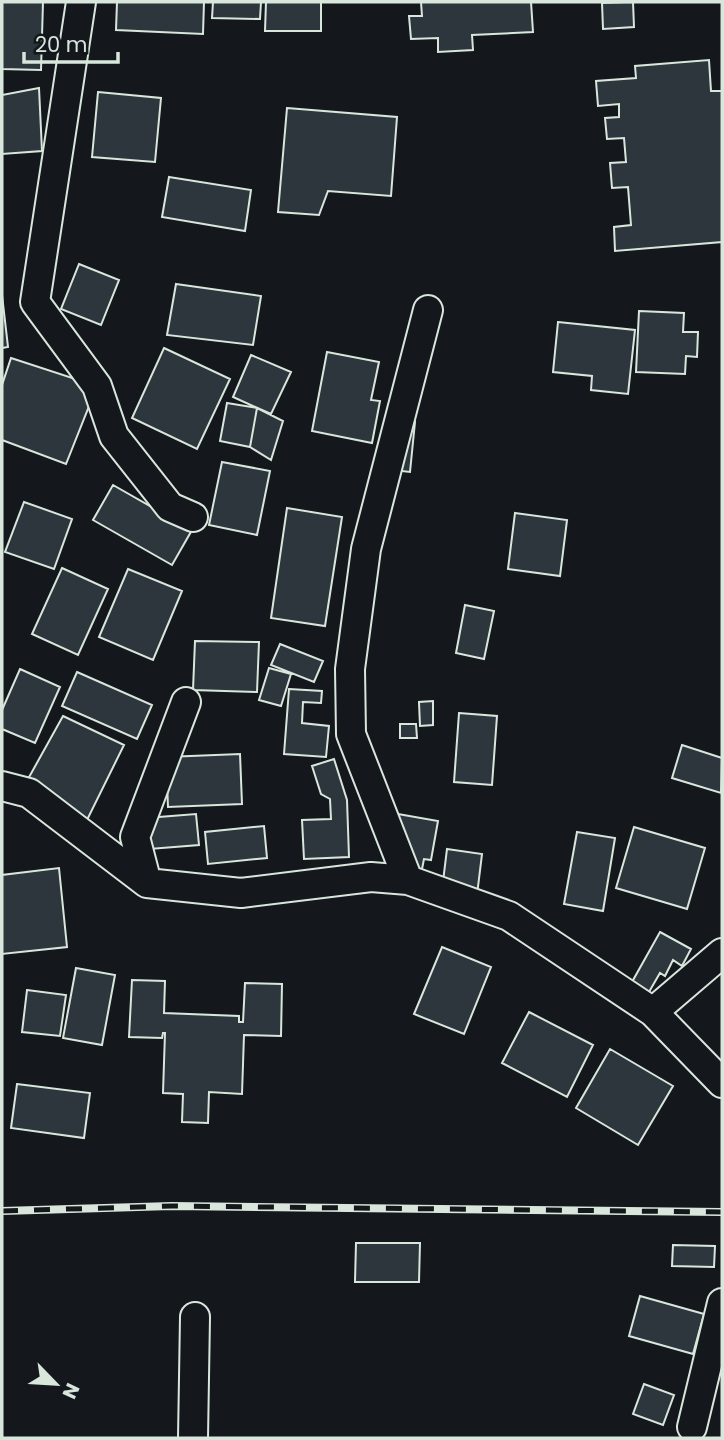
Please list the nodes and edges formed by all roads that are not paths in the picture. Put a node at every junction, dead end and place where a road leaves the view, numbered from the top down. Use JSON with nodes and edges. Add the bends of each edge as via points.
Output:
{"nodes":[{"id":1,"x":80,"y":2,"type":"edge"},
{"id":2,"x":428,"y":310,"type":"dead end"},
{"id":3,"x":193,"y":517,"type":"dead end"},
{"id":4,"x":186,"y":702,"type":"dead end"},
{"id":5,"x":2,"y":786,"type":"edge"},
{"id":6,"x":408,"y":880,"type":"junction"},
{"id":7,"x":147,"y":883,"type":"junction"},
{"id":8,"x":722,"y":953,"type":"edge"},
{"id":9,"x":653,"y":1012,"type":"junction"},
{"id":10,"x":722,"y":1083,"type":"edge"},
{"id":11,"x":721,"y":1309,"type":"edge"},
{"id":12,"x":195,"y":1317,"type":"dead end"},
{"id":13,"x":692,"y":1427,"type":"dead end"},
{"id":14,"x":193,"y":1438,"type":"edge"}],
"edges":[{"from":1,"to":3,"type":"street","via":[[34,302],[97,386],[114,436],[170,507]]},
{"from":2,"to":6,"type":"street","via":[[366,549],[349,668],[351,734]]},
{"from":4,"to":7,"type":"street","via":[[135,837]]},
{"from":5,"to":7,"type":"street","via":[[29,793]]},
{"from":6,"to":7,"type":"street","via":[[371,877],[241,893]]},
{"from":6,"to":9,"type":"street","via":[[509,916]]},
{"from":8,"to":9,"type":"street"},
{"from":9,"to":10,"type":"street"},
{"from":11,"to":13,"type":"street"},
{"from":12,"to":14,"type":"street"}]}
